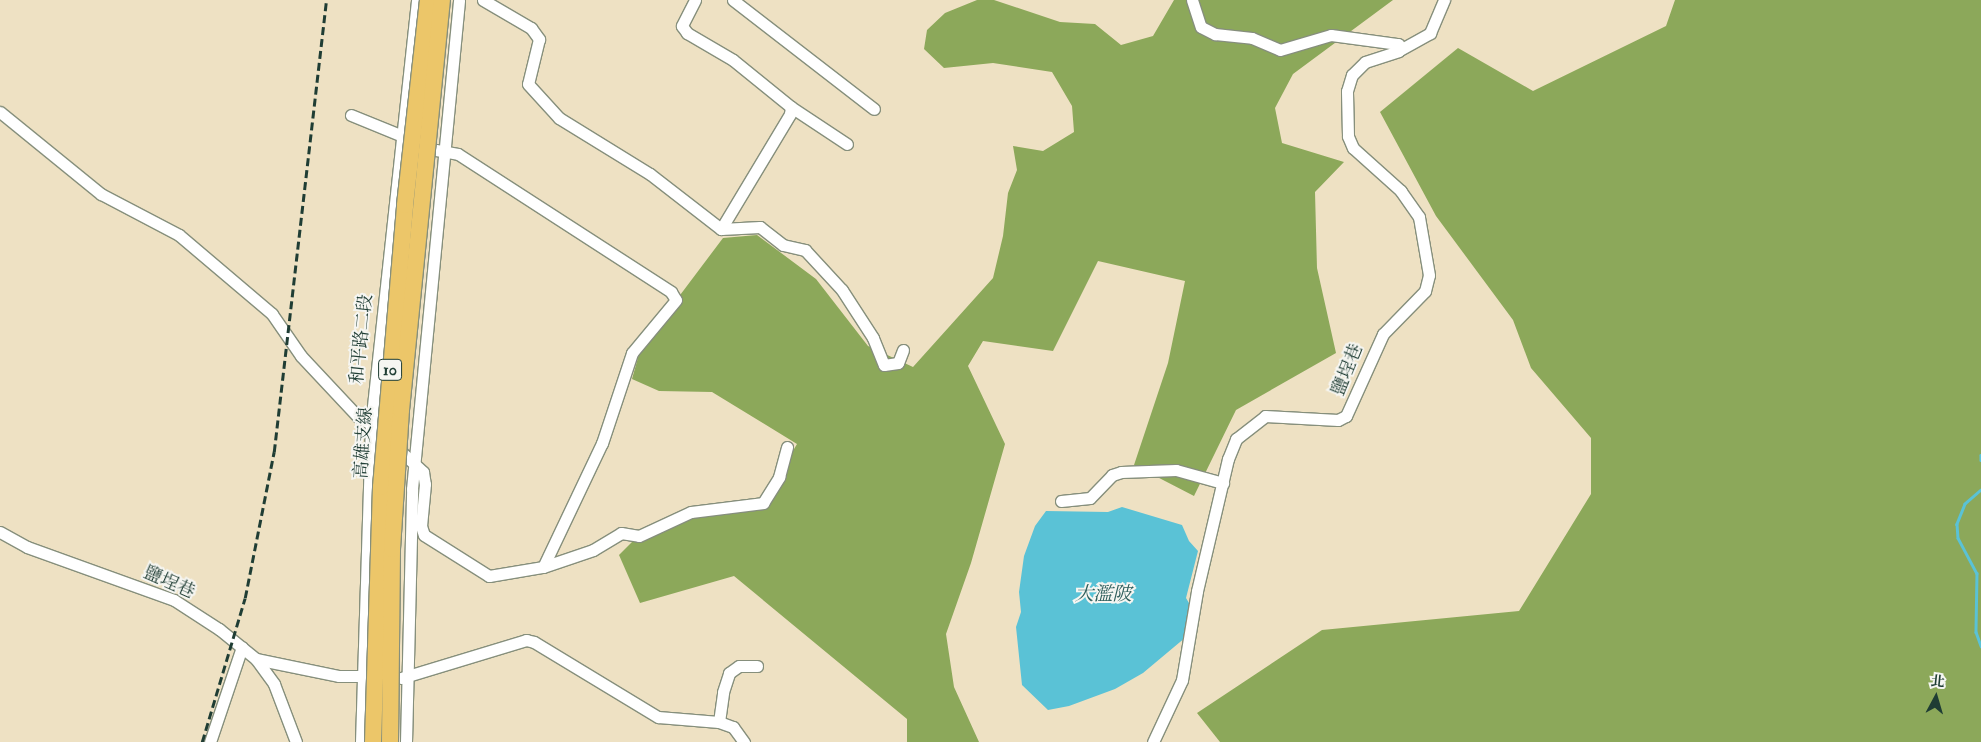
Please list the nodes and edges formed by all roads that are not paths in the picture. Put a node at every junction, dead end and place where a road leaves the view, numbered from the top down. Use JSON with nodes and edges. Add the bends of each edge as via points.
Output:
{"nodes":[{"id":1,"x":417,"y":0,"type":"edge"},
{"id":2,"x":428,"y":0,"type":"edge"},
{"id":3,"x":442,"y":0,"type":"edge"},
{"id":4,"x":459,"y":0,"type":"edge"},
{"id":5,"x":483,"y":0,"type":"edge"},
{"id":6,"x":695,"y":0,"type":"edge"},
{"id":7,"x":733,"y":0,"type":"edge"},
{"id":8,"x":1192,"y":0,"type":"edge"},
{"id":9,"x":1444,"y":0,"type":"edge"},
{"id":10,"x":1398,"y":51,"type":"junction"},
{"id":11,"x":790,"y":107,"type":"junction"},
{"id":12,"x":874,"y":109,"type":"dead end"},
{"id":13,"x":0,"y":112,"type":"edge"},
{"id":14,"x":351,"y":115,"type":"dead end"},
{"id":15,"x":400,"y":134,"type":"junction"},
{"id":16,"x":847,"y":144,"type":"dead end"},
{"id":17,"x":443,"y":153,"type":"junction"},
{"id":18,"x":721,"y":229,"type":"junction"},
{"id":19,"x":903,"y":350,"type":"dead end"},
{"id":20,"x":371,"y":424,"type":"junction"},
{"id":21,"x":787,"y":447,"type":"dead end"},
{"id":22,"x":414,"y":462,"type":"junction"},
{"id":23,"x":1223,"y":483,"type":"junction"},
{"id":24,"x":1061,"y":501,"type":"dead end"},
{"id":25,"x":0,"y":532,"type":"edge"},
{"id":26,"x":543,"y":566,"type":"junction"},
{"id":27,"x":242,"y":647,"type":"junction"},
{"id":28,"x":256,"y":659,"type":"junction"},
{"id":29,"x":757,"y":666,"type":"dead end"},
{"id":30,"x":361,"y":675,"type":"junction"},
{"id":31,"x":407,"y":679,"type":"junction"},
{"id":32,"x":720,"y":722,"type":"junction"},
{"id":33,"x":210,"y":742,"type":"edge"},
{"id":34,"x":296,"y":742,"type":"edge"},
{"id":35,"x":360,"y":742,"type":"edge"},
{"id":36,"x":373,"y":742,"type":"edge"},
{"id":37,"x":390,"y":742,"type":"edge"},
{"id":38,"x":406,"y":742,"type":"edge"},
{"id":39,"x":744,"y":742,"type":"edge"},
{"id":40,"x":1153,"y":742,"type":"edge"}],
"edges":[{"from":1,"to":15,"type":"street","name":"和平路二段"},
{"from":2,"to":36,"type":"highway","name":"高雄支線","number":"10","bridge":true,"via":[[404,205],[380,487]]},
{"from":3,"to":37,"type":"highway","name":"高雄支線","number":"10","bridge":true,"via":[[400,420],[392,548]]},
{"from":4,"to":17,"type":"street"},
{"from":5,"to":18,"type":"street","via":[[531,28],[539,39],[528,84],[558,118],[650,174]]},
{"from":6,"to":11,"type":"street","via":[[683,22],[683,29],[732,60]]},
{"from":7,"to":12,"type":"street"},
{"from":8,"to":10,"type":"street","via":[[1201,26],[1215,34],[1252,38],[1280,50],[1331,35],[1398,44]]},
{"from":9,"to":10,"type":"street","name":"鹽埕巷","via":[[1430,32]]},
{"from":10,"to":23,"type":"street","name":"鹽埕巷","via":[[1365,62],[1352,75],[1347,91],[1348,136],[1353,148],[1402,191],[1416,210],[1429,276],[1425,291],[1383,334],[1346,416],[1338,420],[1316,420],[1276,414],[1255,421],[1236,439]]},
{"from":11,"to":16,"type":"street"},
{"from":11,"to":18,"type":"street","via":[[790,114]]},
{"from":13,"to":20,"type":"street","via":[[101,194],[179,235],[272,314],[301,356],[358,417]]},
{"from":14,"to":15,"type":"street"},
{"from":15,"to":17,"type":"street"},
{"from":15,"to":20,"type":"street","name":"和平路二段"},
{"from":17,"to":22,"type":"street"},
{"from":17,"to":26,"type":"street","via":[[458,154],[671,292],[676,300],[632,353],[602,443]]},
{"from":18,"to":19,"type":"street","via":[[760,227],[783,245],[805,250],[842,290],[873,338],[884,365],[898,363]]},
{"from":20,"to":22,"type":"street"},
{"from":20,"to":30,"type":"street","name":"和平路二段"},
{"from":21,"to":26,"type":"street","via":[[779,477],[763,503],[691,512],[639,536],[621,533],[593,550]]},
{"from":22,"to":26,"type":"street","via":[[423,472],[425,484],[421,526],[424,535],[494,578]]},
{"from":22,"to":31,"type":"street"},
{"from":23,"to":24,"type":"street","via":[[1176,470],[1121,472],[1112,475],[1090,498],[1080,502]]},
{"from":23,"to":40,"type":"street","name":"鹽埕巷","via":[[1197,591],[1182,680]]},
{"from":25,"to":27,"type":"street","name":"鹽埕巷","via":[[27,547],[174,600]]},
{"from":27,"to":28,"type":"street","name":"鹽埕巷"},
{"from":27,"to":33,"type":"street"},
{"from":28,"to":30,"type":"street","via":[[339,676]]},
{"from":28,"to":34,"type":"street","name":"鹽埕巷","via":[[274,684]]},
{"from":29,"to":32,"type":"street","via":[[739,666],[729,673]]},
{"from":30,"to":31,"type":"street"},
{"from":30,"to":35,"type":"street","name":"和平路二段"},
{"from":31,"to":32,"type":"street","via":[[526,640],[658,717]]},
{"from":31,"to":38,"type":"street"},
{"from":32,"to":39,"type":"street","via":[[733,728]]}]}
